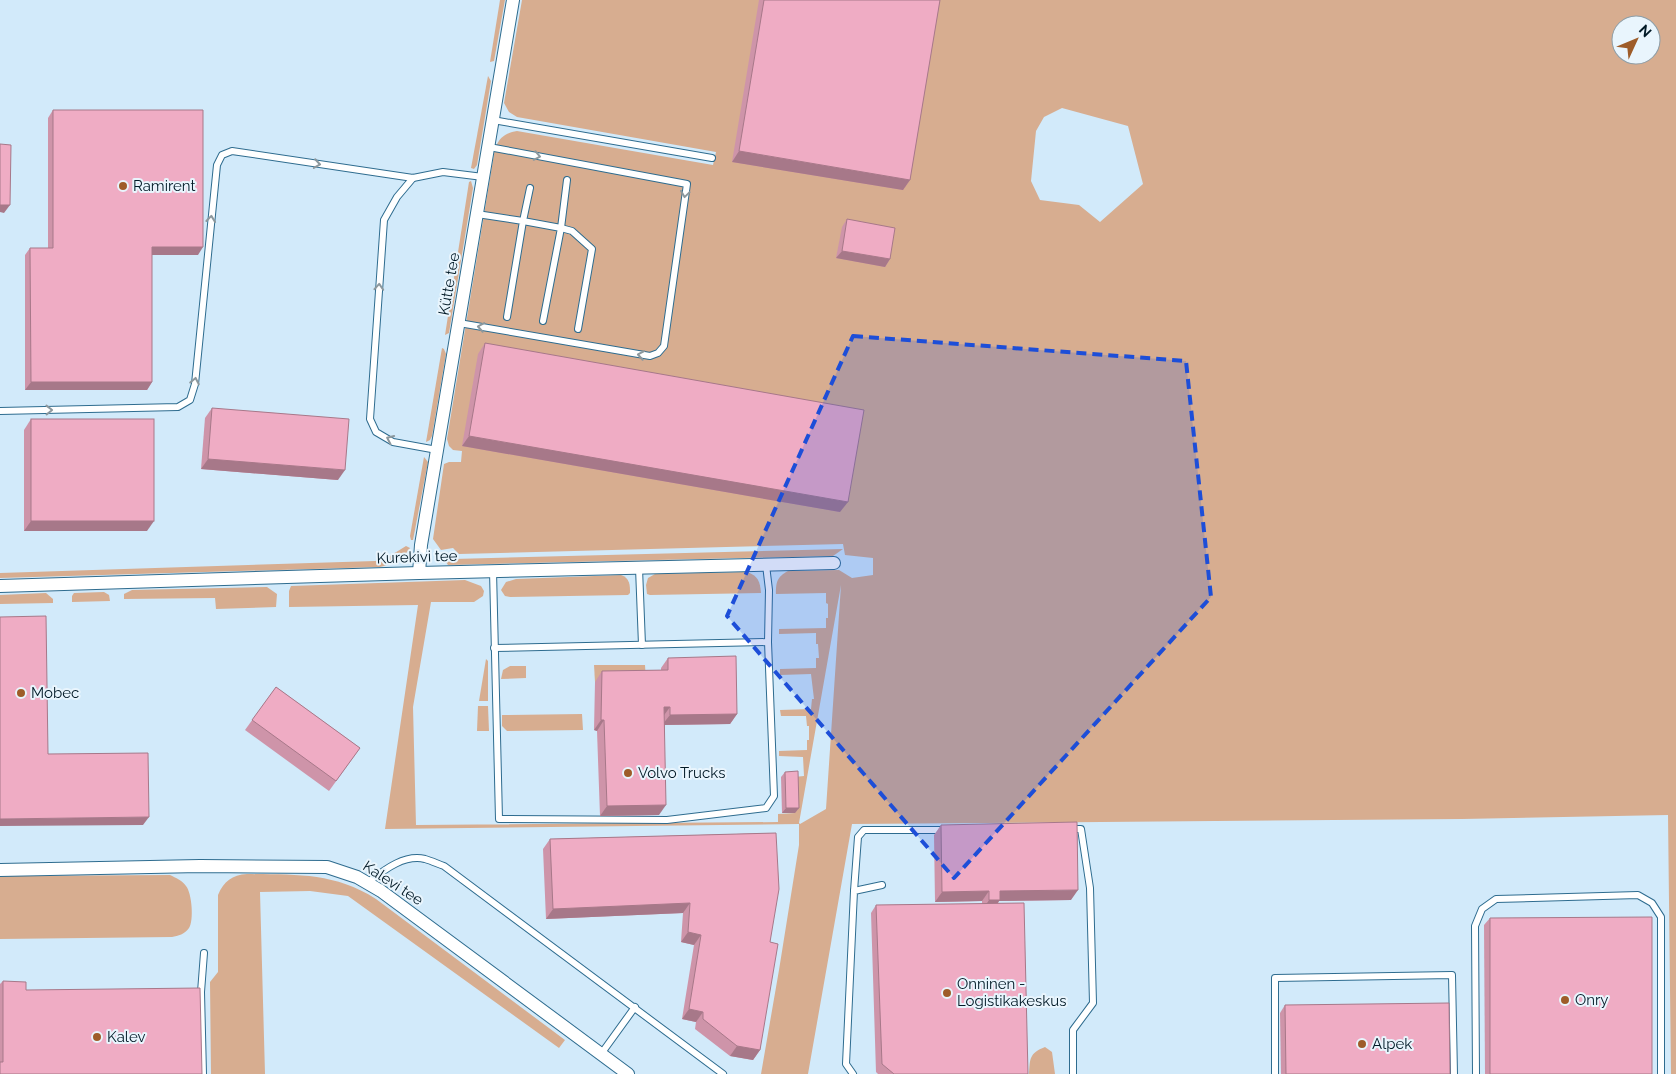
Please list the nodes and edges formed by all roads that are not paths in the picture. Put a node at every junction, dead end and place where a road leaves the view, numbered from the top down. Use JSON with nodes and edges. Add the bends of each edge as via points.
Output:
{"nodes":[{"id":1,"x":513,"y":0,"type":"edge"},
{"id":2,"x":493,"y":120,"type":"junction"},
{"id":3,"x":489,"y":147,"type":"junction"},
{"id":4,"x":712,"y":158,"type":"dead end"},
{"id":5,"x":484,"y":177,"type":"junction"},
{"id":6,"x":413,"y":178,"type":"junction"},
{"id":7,"x":567,"y":180,"type":"dead end"},
{"id":8,"x":530,"y":188,"type":"dead end"},
{"id":9,"x":477,"y":214,"type":"junction"},
{"id":10,"x":523,"y":221,"type":"junction"},
{"id":11,"x":560,"y":228,"type":"junction"},
{"id":12,"x":507,"y":317,"type":"dead end"},
{"id":13,"x":543,"y":321,"type":"dead end"},
{"id":14,"x":458,"y":323,"type":"junction"},
{"id":15,"x":578,"y":329,"type":"dead end"},
{"id":16,"x":0,"y":411,"type":"edge"},
{"id":17,"x":437,"y":450,"type":"junction"},
{"id":18,"x":834,"y":563,"type":"dead end"},
{"id":19,"x":766,"y":565,"type":"junction"},
{"id":20,"x":639,"y":568,"type":"junction"},
{"id":21,"x":493,"y":571,"type":"junction"},
{"id":22,"x":420,"y":573,"type":"junction"},
{"id":23,"x":0,"y":586,"type":"edge"},
{"id":24,"x":768,"y":642,"type":"junction"},
{"id":25,"x":642,"y":645,"type":"junction"},
{"id":26,"x":494,"y":648,"type":"junction"},
{"id":27,"x":1062,"y":829,"type":"edge"},
{"id":28,"x":953,"y":830,"type":"edge"},
{"id":29,"x":0,"y":870,"type":"edge"},
{"id":30,"x":367,"y":883,"type":"junction"},
{"id":31,"x":882,"y":884,"type":"dead end"},
{"id":32,"x":854,"y":891,"type":"junction"},
{"id":33,"x":204,"y":953,"type":"dead end"},
{"id":34,"x":635,"y":1007,"type":"junction"},
{"id":35,"x":601,"y":1054,"type":"junction"},
{"id":36,"x":203,"y":1074,"type":"edge"},
{"id":37,"x":628,"y":1074,"type":"edge"},
{"id":38,"x":723,"y":1074,"type":"edge"},
{"id":39,"x":853,"y":1074,"type":"edge"},
{"id":40,"x":1073,"y":1074,"type":"edge"},
{"id":41,"x":1275,"y":1074,"type":"edge"},
{"id":42,"x":1454,"y":1074,"type":"edge"},
{"id":43,"x":1476,"y":1074,"type":"edge"},
{"id":44,"x":1662,"y":1074,"type":"edge"}],
"edges":[{"from":1,"to":2,"type":"street","name":"Kütte tee"},
{"from":2,"to":3,"type":"street","name":"Kütte tee"},
{"from":2,"to":4,"type":"lane"},
{"from":3,"to":5,"type":"street","name":"Kütte tee"},
{"from":3,"to":14,"type":"lane","one_way":true,"via":[[686,184],[664,346],[650,356]]},
{"from":5,"to":6,"type":"lane","via":[[443,172]]},
{"from":5,"to":9,"type":"street","name":"Kütte tee"},
{"from":16,"to":6,"type":"lane","one_way":true,"via":[[178,407],[190,400],[196,384],[217,165],[222,156],[232,151]]},
{"from":17,"to":6,"type":"lane","one_way":true,"via":[[393,442],[376,432],[370,419],[384,220]]},
{"from":7,"to":11,"type":"lane"},
{"from":8,"to":10,"type":"lane"},
{"from":9,"to":10,"type":"lane"},
{"from":9,"to":14,"type":"street","name":"Kütte tee"},
{"from":10,"to":11,"type":"lane"},
{"from":10,"to":12,"type":"lane"},
{"from":11,"to":13,"type":"lane"},
{"from":11,"to":15,"type":"lane","via":[[572,232],[592,248]]},
{"from":14,"to":17,"type":"street","name":"Kütte tee"},
{"from":17,"to":22,"type":"street","name":"Kütte tee","via":[[421,544]]},
{"from":18,"to":19,"type":"street","name":"Kurekivi tee"},
{"from":19,"to":20,"type":"street","name":"Kurekivi tee"},
{"from":19,"to":24,"type":"lane"},
{"from":20,"to":21,"type":"street","name":"Kurekivi tee"},
{"from":20,"to":25,"type":"lane"},
{"from":21,"to":22,"type":"street","name":"Kurekivi tee"},
{"from":21,"to":26,"type":"lane"},
{"from":22,"to":23,"type":"street","name":"Kurekivi tee"},
{"from":24,"to":25,"type":"lane"},
{"from":24,"to":26,"type":"lane","via":[[774,796],[766,808],[667,820],[499,819]]},
{"from":25,"to":26,"type":"lane"},
{"from":27,"to":40,"type":"lane","via":[[1081,829],[1090,888],[1093,1003],[1073,1030]]},
{"from":28,"to":32,"type":"lane","via":[[864,830],[858,837]]},
{"from":29,"to":30,"type":"street","name":"Kalevi tee","via":[[200,866],[327,868]]},
{"from":30,"to":34,"type":"lane","via":[[406,860],[424,859],[444,866]]},
{"from":30,"to":35,"type":"street","name":"Kalevi tee"},
{"from":31,"to":32,"type":"lane"},
{"from":32,"to":39,"type":"lane","via":[[846,1064]]},
{"from":33,"to":36,"type":"lane","via":[[201,992]]},
{"from":34,"to":35,"type":"lane"},
{"from":34,"to":38,"type":"lane"},
{"from":35,"to":37,"type":"street","name":"Kalevi tee"},
{"from":41,"to":42,"type":"lane","via":[[1275,978],[1452,975]]},
{"from":43,"to":44,"type":"lane","via":[[1475,926],[1482,908],[1496,899],[1638,896],[1652,903],[1661,916]]}]}
